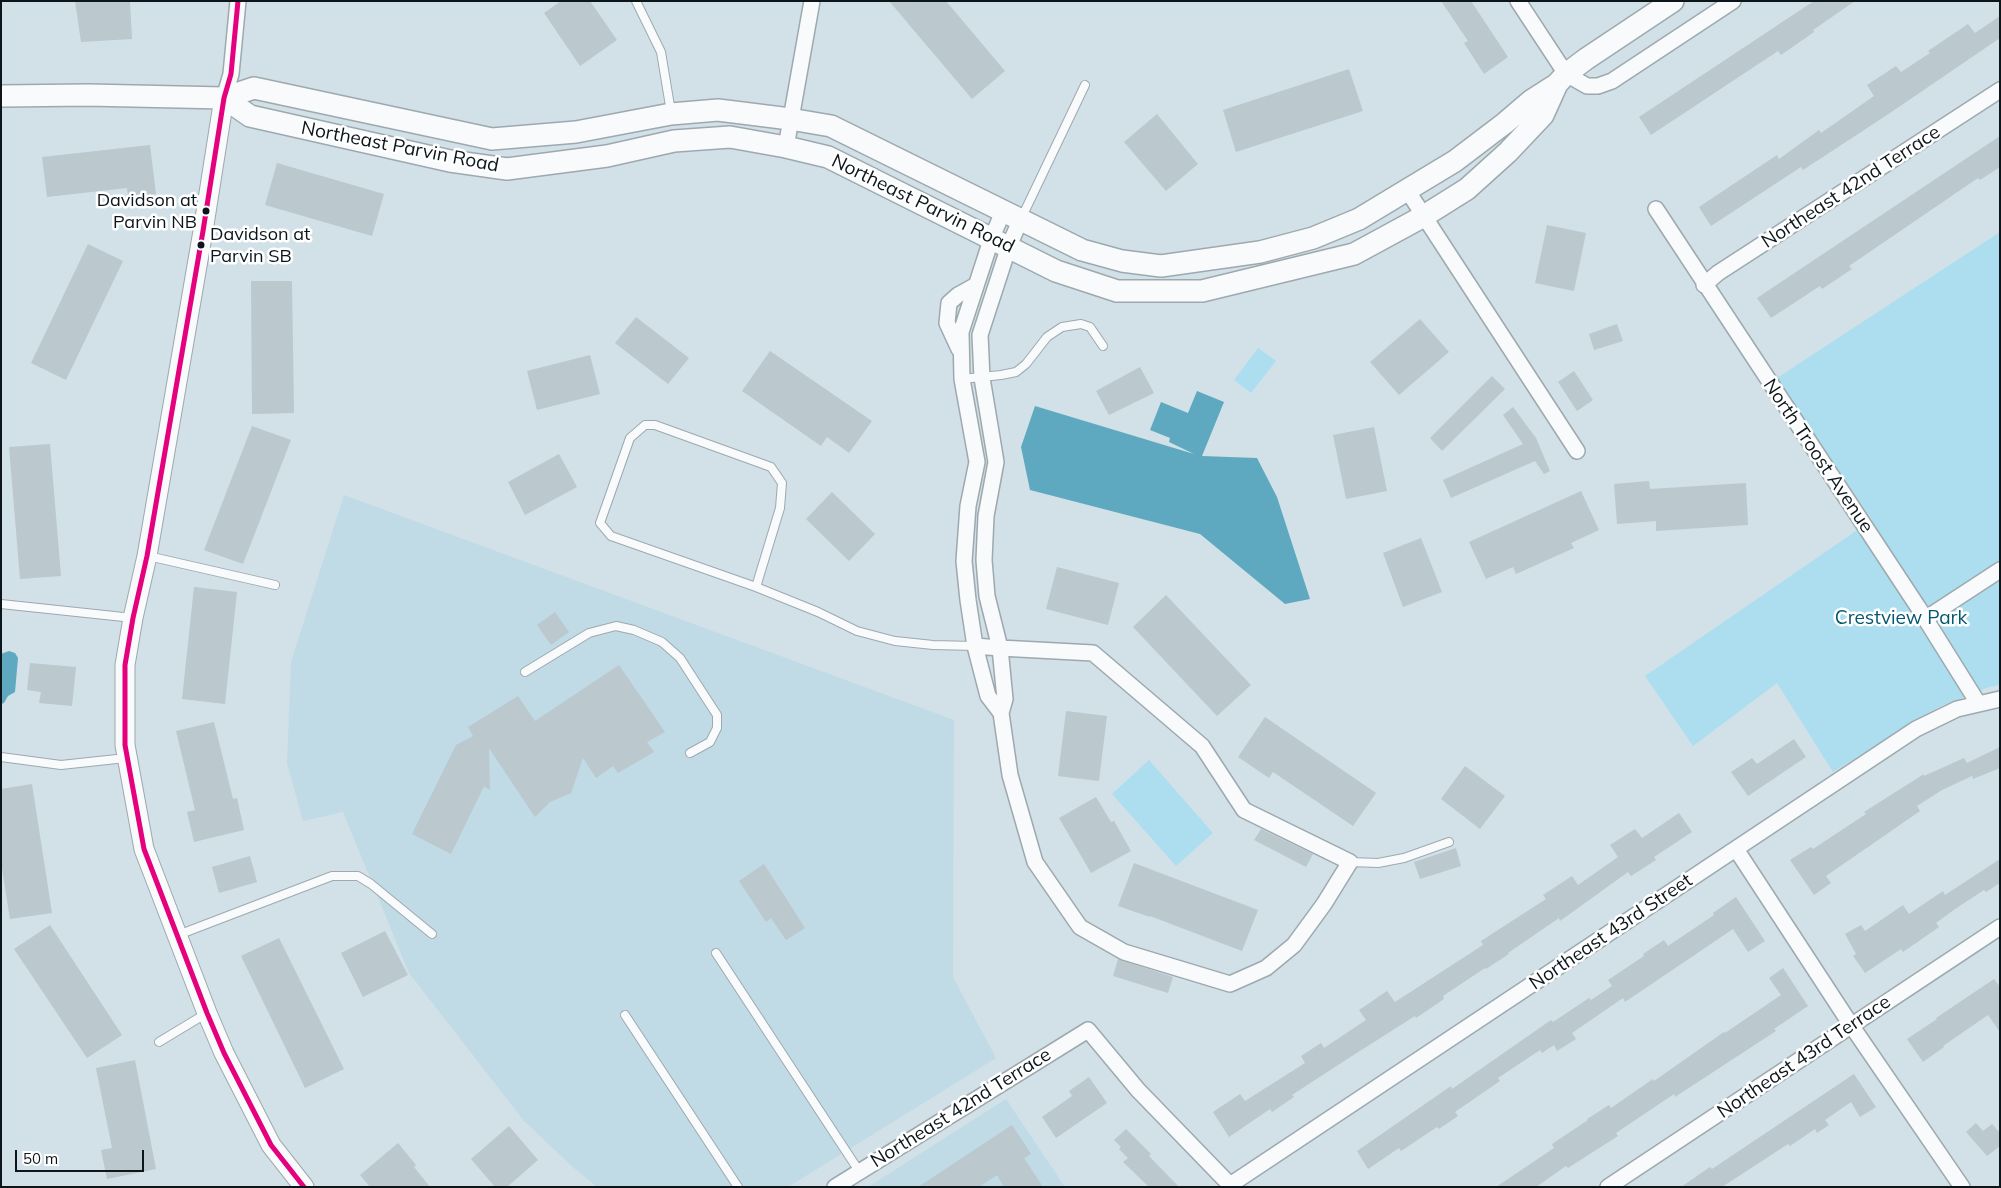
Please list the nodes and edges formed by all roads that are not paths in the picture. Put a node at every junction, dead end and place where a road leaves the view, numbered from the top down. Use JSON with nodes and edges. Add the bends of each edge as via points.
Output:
{"nodes":[{"id":1,"x":238,"y":1,"type":"edge"},
{"id":2,"x":636,"y":1,"type":"edge"},
{"id":3,"x":812,"y":1,"type":"edge"},
{"id":4,"x":1518,"y":1,"type":"edge"},
{"id":5,"x":1672,"y":1,"type":"edge"},
{"id":6,"x":1733,"y":1,"type":"edge"},
{"id":7,"x":1561,"y":79,"type":"junction"},
{"id":8,"x":1086,"y":85,"type":"dead end"},
{"id":9,"x":2000,"y":90,"type":"edge"},
{"id":10,"x":1,"y":96,"type":"edge"},
{"id":11,"x":224,"y":98,"type":"junction"},
{"id":12,"x":671,"y":114,"type":"junction"},
{"id":13,"x":790,"y":119,"type":"junction"},
{"id":14,"x":674,"y":141,"type":"junction"},
{"id":15,"x":786,"y":147,"type":"junction"},
{"id":16,"x":1407,"y":190,"type":"junction"},
{"id":17,"x":1656,"y":209,"type":"dead end"},
{"id":18,"x":1011,"y":216,"type":"junction"},
{"id":19,"x":1424,"y":216,"type":"junction"},
{"id":20,"x":1000,"y":242,"type":"junction"},
{"id":21,"x":1704,"y":285,"type":"junction"},
{"id":22,"x":974,"y":290,"type":"junction"},
{"id":23,"x":992,"y":300,"type":"junction"},
{"id":24,"x":1103,"y":346,"type":"dead end"},
{"id":25,"x":982,"y":378,"type":"junction"},
{"id":26,"x":962,"y":380,"type":"junction"},
{"id":27,"x":1577,"y":451,"type":"dead end"},
{"id":28,"x":147,"y":556,"type":"junction"},
{"id":29,"x":2000,"y":570,"type":"edge"},
{"id":30,"x":275,"y":585,"type":"dead end"},
{"id":31,"x":756,"y":587,"type":"junction"},
{"id":32,"x":1,"y":604,"type":"edge"},
{"id":33,"x":133,"y":618,"type":"junction"},
{"id":34,"x":1925,"y":619,"type":"junction"},
{"id":35,"x":975,"y":646,"type":"junction"},
{"id":36,"x":1000,"y":648,"type":"junction"},
{"id":37,"x":525,"y":672,"type":"dead end"},
{"id":38,"x":2000,"y":699,"type":"edge"},
{"id":39,"x":1978,"y":703,"type":"junction"},
{"id":40,"x":1001,"y":713,"type":"junction"},
{"id":41,"x":690,"y":753,"type":"dead end"},
{"id":42,"x":1,"y":758,"type":"edge"},
{"id":43,"x":126,"y":758,"type":"junction"},
{"id":44,"x":1449,"y":842,"type":"dead end"},
{"id":45,"x":1736,"y":849,"type":"junction"},
{"id":46,"x":1350,"y":862,"type":"junction"},
{"id":47,"x":2000,"y":928,"type":"edge"},
{"id":48,"x":432,"y":934,"type":"dead end"},
{"id":49,"x":178,"y":935,"type":"junction"},
{"id":50,"x":716,"y":953,"type":"dead end"},
{"id":51,"x":207,"y":1013,"type":"junction"},
{"id":52,"x":625,"y":1015,"type":"dead end"},
{"id":53,"x":1851,"y":1025,"type":"junction"},
{"id":54,"x":159,"y":1042,"type":"dead end"},
{"id":55,"x":859,"y":1171,"type":"junction"},
{"id":56,"x":1231,"y":1186,"type":"edge"},
{"id":57,"x":304,"y":1187,"type":"edge"},
{"id":58,"x":738,"y":1187,"type":"edge"},
{"id":59,"x":835,"y":1187,"type":"edge"},
{"id":60,"x":1608,"y":1187,"type":"edge"},
{"id":61,"x":1962,"y":1187,"type":"edge"}],
"edges":[{"from":1,"to":11,"type":"street","via":[[231,74]]},
{"from":2,"to":12,"type":"lane","via":[[661,52]]},
{"from":3,"to":13,"type":"street"},
{"from":4,"to":7,"type":"street"},
{"from":5,"to":7,"type":"main road","name":"Northeast Parvin Road"},
{"from":6,"to":7,"type":"street","via":[[1612,81],[1587,86]]},
{"from":7,"to":16,"type":"main road","name":"Northeast Parvin Road","via":[[1455,161]]},
{"from":7,"to":19,"type":"main road","name":"Northeast Parvin Road","via":[[1543,115],[1508,152],[1467,189]]},
{"from":8,"to":18,"type":"lane"},
{"from":9,"to":21,"type":"street","name":"Northeast 42nd Terrace"},
{"from":10,"to":11,"type":"main road","name":"Northeast Parvin Road"},
{"from":11,"to":12,"type":"main road","name":"Northeast Parvin Road","via":[[254,88],[492,139],[576,132]]},
{"from":11,"to":14,"type":"main road","name":"Northeast Parvin Road","via":[[250,116],[450,161],[507,169],[607,156]]},
{"from":11,"to":28,"type":"street"},
{"from":12,"to":13,"type":"main road","name":"Northeast Parvin Road","via":[[718,110]]},
{"from":12,"to":14,"type":"main road"},
{"from":13,"to":15,"type":"street"},
{"from":13,"to":18,"type":"main road","name":"Northeast Parvin Road","via":[[831,126]]},
{"from":14,"to":15,"type":"main road","name":"Northeast Parvin Road","via":[[730,137]]},
{"from":15,"to":20,"type":"main road","name":"Northeast Parvin Road","via":[[828,157]]},
{"from":16,"to":18,"type":"main road","name":"Northeast Parvin Road","via":[[1359,219],[1313,238],[1260,252],[1161,266],[1122,261],[1082,250]]},
{"from":16,"to":19,"type":"street"},
{"from":17,"to":21,"type":"street","name":"North Troost Avenue"},
{"from":18,"to":20,"type":"street"},
{"from":19,"to":20,"type":"main road","name":"Northeast Parvin Road","via":[[1354,254],[1202,291],[1117,291],[1056,271]]},
{"from":19,"to":27,"type":"street"},
{"from":20,"to":22,"type":"street"},
{"from":20,"to":23,"type":"street"},
{"from":21,"to":34,"type":"street","name":"North Troost Avenue"},
{"from":22,"to":23,"type":"street"},
{"from":22,"to":26,"type":"street","via":[[958,295],[947,313],[947,323],[961,352]]},
{"from":23,"to":25,"type":"street","via":[[980,335]]},
{"from":24,"to":25,"type":"lane","via":[[1090,327],[1081,324],[1062,327],[1047,337],[1016,372]]},
{"from":25,"to":26,"type":"lane"},
{"from":25,"to":36,"type":"street","via":[[996,462],[986,516],[984,560],[987,596]]},
{"from":26,"to":35,"type":"street","via":[[977,462],[968,506],[964,561]]},
{"from":28,"to":30,"type":"lane"},
{"from":28,"to":33,"type":"street"},
{"from":29,"to":34,"type":"street"},
{"from":31,"to":31,"type":"lane","via":[[611,536],[600,523],[630,438],[645,425],[654,425],[771,467],[782,483],[780,508]]},
{"from":31,"to":35,"type":"lane","via":[[858,631],[894,641]]},
{"from":32,"to":33,"type":"lane"},
{"from":33,"to":43,"type":"street","via":[[125,665]]},
{"from":34,"to":39,"type":"street","name":"North Troost Avenue"},
{"from":35,"to":36,"type":"street"},
{"from":35,"to":40,"type":"street","via":[[988,696]]},
{"from":36,"to":40,"type":"street","via":[[1005,699]]},
{"from":36,"to":46,"type":"street","via":[[1094,653],[1202,746],[1244,810]]},
{"from":37,"to":41,"type":"lane","via":[[589,633],[616,626],[662,642],[680,658],[717,716],[717,728],[710,742]]},
{"from":38,"to":39,"type":"street","name":"Northeast 43rd Street"},
{"from":39,"to":45,"type":"street","name":"Northeast 43rd Street","via":[[1957,709],[1916,729]]},
{"from":40,"to":46,"type":"street","via":[[1010,775],[1035,862],[1080,927],[1124,952],[1230,984],[1266,968],[1294,945]]},
{"from":42,"to":43,"type":"lane","via":[[62,764]]},
{"from":43,"to":49,"type":"street","via":[[144,849]]},
{"from":44,"to":46,"type":"lane","via":[[1404,858],[1378,863]]},
{"from":45,"to":53,"type":"street"},
{"from":45,"to":56,"type":"street","name":"Northeast 43rd Street"},
{"from":47,"to":53,"type":"street","name":"Northeast 43rd Terrace"},
{"from":48,"to":49,"type":"lane","via":[[358,876],[332,876]]},
{"from":49,"to":51,"type":"street"},
{"from":50,"to":55,"type":"lane"},
{"from":51,"to":54,"type":"lane"},
{"from":51,"to":57,"type":"street","via":[[271,1145]]},
{"from":52,"to":58,"type":"lane"},
{"from":53,"to":60,"type":"street","name":"Northeast 43rd Terrace"},
{"from":53,"to":61,"type":"street"},
{"from":55,"to":56,"type":"street","name":"Northeast 42nd Terrace","via":[[1088,1030],[1138,1090]]},
{"from":55,"to":59,"type":"street","name":"Northeast 42nd Terrace"}]}
